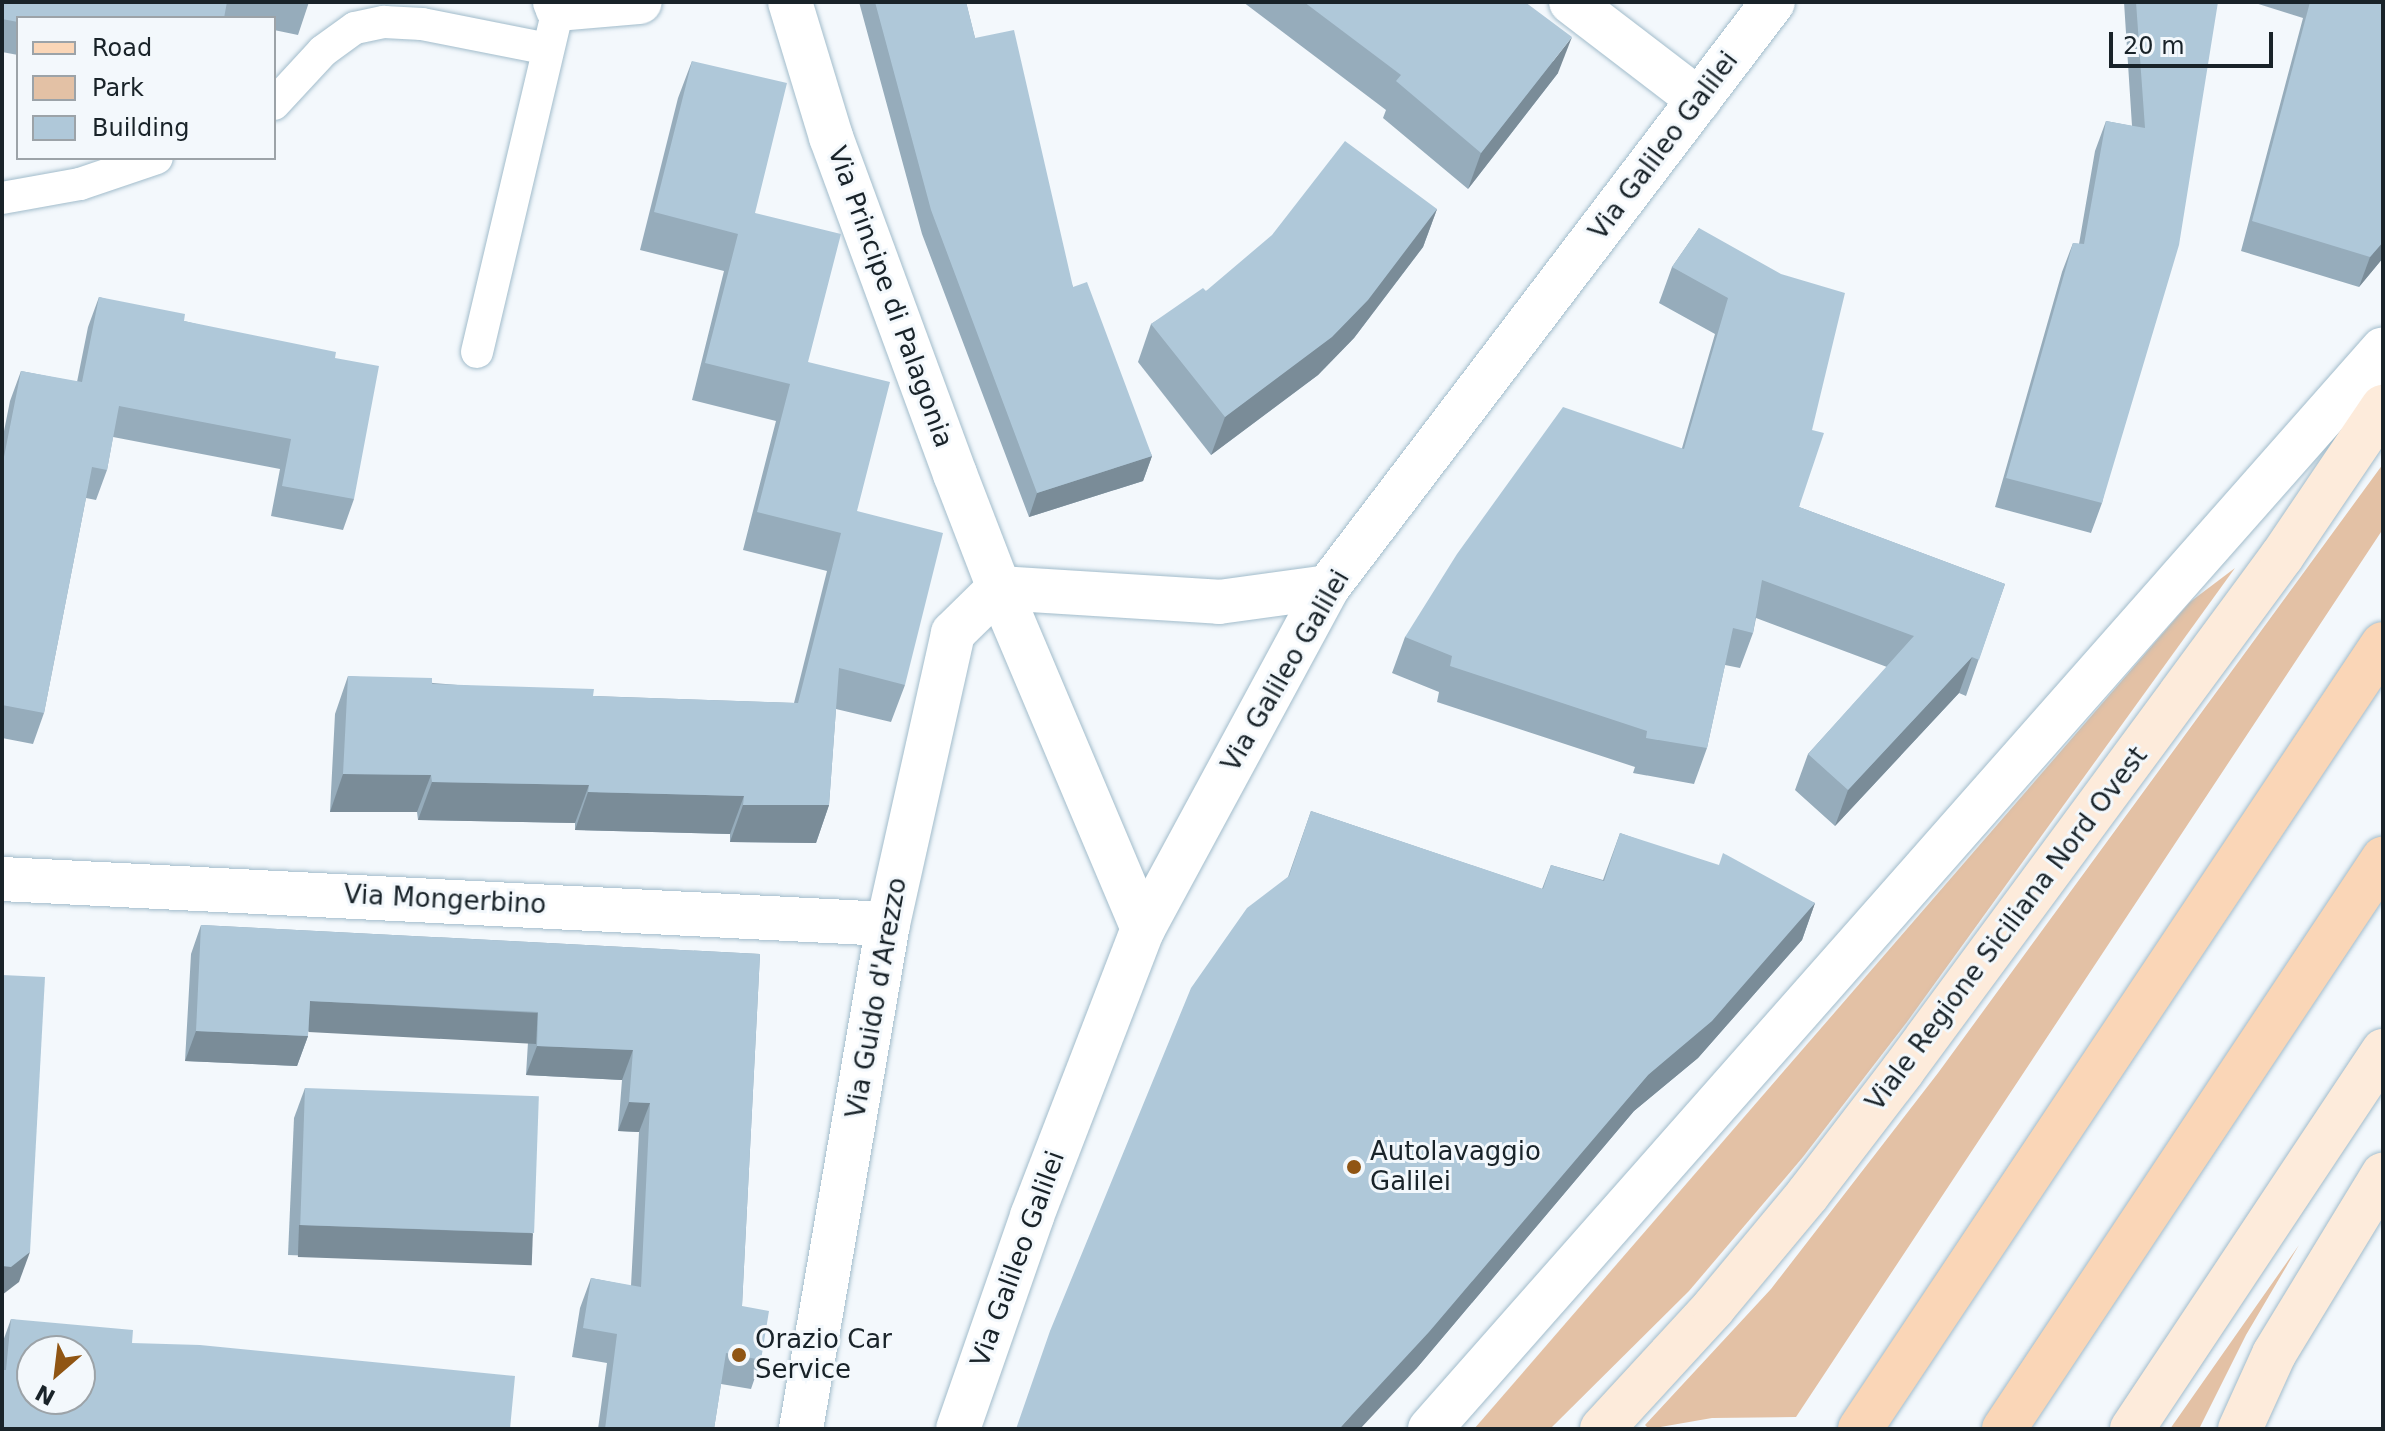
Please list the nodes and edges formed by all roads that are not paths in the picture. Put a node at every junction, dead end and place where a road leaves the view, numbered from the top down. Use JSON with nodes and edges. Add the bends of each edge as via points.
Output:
{"nodes":[{"id":1,"x":640,"y":2,"type":"edge"},
{"id":2,"x":790,"y":2,"type":"edge"},
{"id":3,"x":1571,"y":2,"type":"edge"},
{"id":4,"x":1773,"y":2,"type":"edge"},
{"id":5,"x":554,"y":20,"type":"edge"},
{"id":6,"x":1699,"y":100,"type":"junction"},
{"id":7,"x":276,"y":102,"type":"edge"},
{"id":8,"x":151,"y":160,"type":"edge"},
{"id":9,"x":2,"y":198,"type":"edge"},
{"id":10,"x":2383,"y":349,"type":"edge"},
{"id":11,"x":477,"y":352,"type":"dead end"},
{"id":12,"x":2383,"y":407,"type":"edge"},
{"id":13,"x":1328,"y":587,"type":"junction"},
{"id":14,"x":999,"y":588,"type":"junction"},
{"id":15,"x":2383,"y":644,"type":"edge"},
{"id":16,"x":2383,"y":859,"type":"edge"},
{"id":17,"x":2,"y":879,"type":"edge"},
{"id":18,"x":888,"y":924,"type":"junction"},
{"id":19,"x":1143,"y":929,"type":"junction"},
{"id":20,"x":2383,"y":1051,"type":"edge"},
{"id":21,"x":2383,"y":1175,"type":"edge"},
{"id":22,"x":801,"y":1429,"type":"edge"},
{"id":23,"x":958,"y":1429,"type":"edge"},
{"id":24,"x":1430,"y":1429,"type":"edge"},
{"id":25,"x":1602,"y":1429,"type":"edge"},
{"id":26,"x":1860,"y":1429,"type":"edge"},
{"id":27,"x":2004,"y":1429,"type":"edge"},
{"id":28,"x":2132,"y":1429,"type":"edge"},
{"id":29,"x":2240,"y":1429,"type":"edge"}],
"edges":[{"from":1,"to":5,"type":"street"},
{"from":2,"to":14,"type":"street","name":"Via Principe di Palagonia","via":[[831,137]]},
{"from":3,"to":6,"type":"street"},
{"from":4,"to":6,"type":"street","name":"Via Galileo Galilei"},
{"from":5,"to":7,"type":"lane","via":[[384,22],[355,28],[323,51]]},
{"from":5,"to":11,"type":"lane"},
{"from":6,"to":13,"type":"street","name":"Via Galileo Galilei"},
{"from":8,"to":9,"type":"lane","via":[[80,184]]},
{"from":10,"to":24,"type":"street"},
{"from":12,"to":25,"type":"street","name":"Viale Regione Siciliana Nord Ovest","via":[[2282,556],[1903,1070],[1733,1285]]},
{"from":13,"to":14,"type":"street","via":[[1219,602]]},
{"from":13,"to":19,"type":"street","name":"Via Galileo Galilei"},
{"from":14,"to":18,"type":"street","name":"Via Guido d'Arezzo","via":[[953,633]]},
{"from":14,"to":19,"type":"street","name":"Via Principe di Palagonia"},
{"from":15,"to":26,"type":"main road"},
{"from":16,"to":27,"type":"main road"},
{"from":17,"to":18,"type":"street","name":"Via Mongerbino"},
{"from":18,"to":22,"type":"street","name":"Via Guido d'Arezzo"},
{"from":19,"to":23,"type":"street","name":"Via Galileo Galilei","via":[[1032,1216]]},
{"from":20,"to":28,"type":"street"},
{"from":21,"to":29,"type":"street","via":[[2274,1354]]}]}
